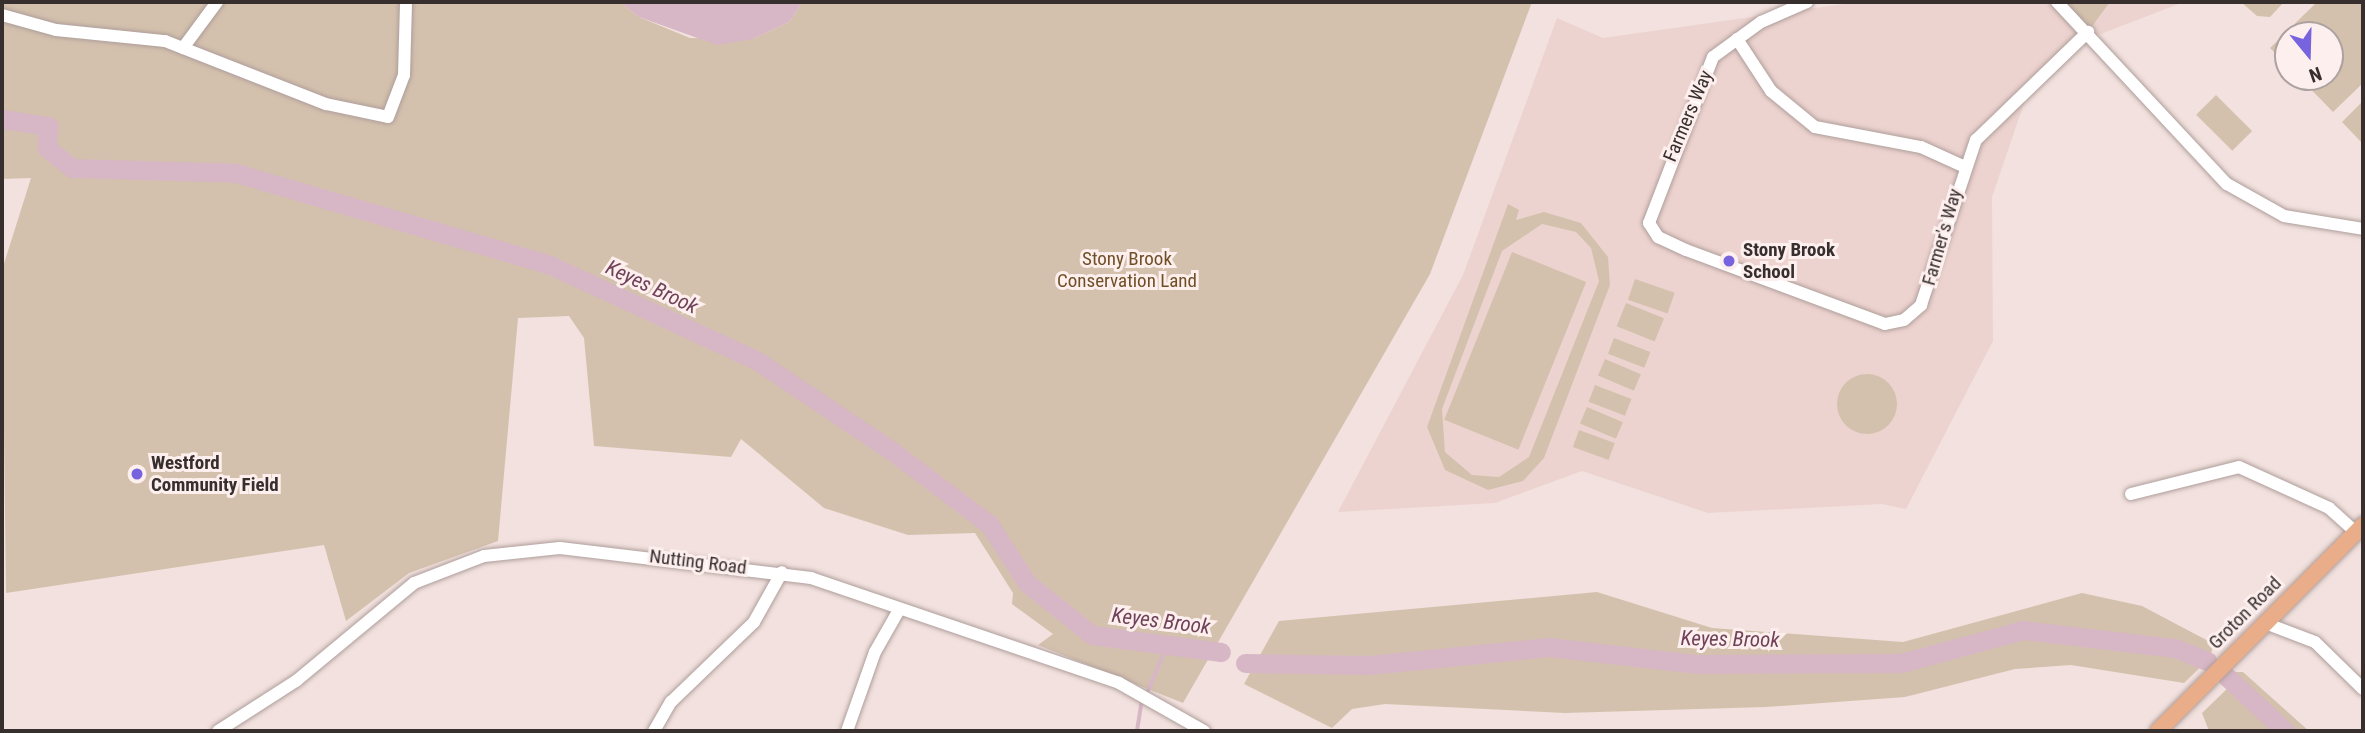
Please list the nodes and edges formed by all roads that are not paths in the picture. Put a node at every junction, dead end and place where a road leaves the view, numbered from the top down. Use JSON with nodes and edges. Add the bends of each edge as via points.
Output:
{"nodes":[{"id":1,"x":217,"y":2,"type":"edge"},
{"id":2,"x":406,"y":2,"type":"edge"},
{"id":3,"x":1807,"y":2,"type":"edge"},
{"id":4,"x":2057,"y":2,"type":"edge"},
{"id":5,"x":2,"y":15,"type":"edge"},
{"id":6,"x":2088,"y":32,"type":"junction"},
{"id":7,"x":1737,"y":39,"type":"junction"},
{"id":8,"x":183,"y":48,"type":"junction"},
{"id":9,"x":1963,"y":166,"type":"junction"},
{"id":10,"x":2363,"y":229,"type":"edge"},
{"id":11,"x":1658,"y":237,"type":"joint"},
{"id":12,"x":2131,"y":494,"type":"dead end"},
{"id":13,"x":2359,"y":528,"type":"edge"},
{"id":14,"x":782,"y":572,"type":"junction"},
{"id":15,"x":899,"y":610,"type":"junction"},
{"id":16,"x":2264,"y":623,"type":"junction"},
{"id":17,"x":2363,"y":689,"type":"edge"},
{"id":18,"x":218,"y":731,"type":"edge"},
{"id":19,"x":654,"y":731,"type":"edge"},
{"id":20,"x":847,"y":731,"type":"edge"},
{"id":21,"x":1204,"y":731,"type":"edge"},
{"id":22,"x":2158,"y":731,"type":"edge"}],
"edges":[{"from":1,"to":8,"type":"street"},
{"from":2,"to":8,"type":"street","via":[[404,75],[388,117],[326,104]]},
{"from":3,"to":7,"type":"street","name":"Farmers Way"},
{"from":4,"to":6,"type":"street"},
{"from":5,"to":8,"type":"street","via":[[56,30],[146,36]]},
{"from":6,"to":9,"type":"street","name":"Farmer's Way","via":[[1976,140]]},
{"from":6,"to":10,"type":"street","via":[[2227,184],[2284,216]]},
{"from":7,"to":9,"type":"street","via":[[1771,91],[1815,127],[1921,147]]},
{"from":7,"to":11,"type":"street","name":"Farmers Way","via":[[1721,49],[1653,198],[1648,223]]},
{"from":9,"to":11,"type":"street","name":"Farmer's Way","via":[[1921,305],[1904,320],[1885,324],[1834,307]]},
{"from":12,"to":13,"type":"street","via":[[2239,467],[2329,508]]},
{"from":13,"to":16,"type":"main road","name":"Groton Road"},
{"from":14,"to":15,"type":"street","name":"Nutting Road"},
{"from":14,"to":18,"type":"street","name":"Nutting Road","via":[[560,548],[465,561],[383,603],[296,681]]},
{"from":14,"to":19,"type":"street","via":[[754,622],[671,702]]},
{"from":15,"to":20,"type":"street","via":[[875,652]]},
{"from":15,"to":21,"type":"street","name":"Nutting Road","via":[[1119,683]]},
{"from":16,"to":17,"type":"street","via":[[2315,642]]},
{"from":16,"to":22,"type":"main road","name":"Groton Road"}]}
